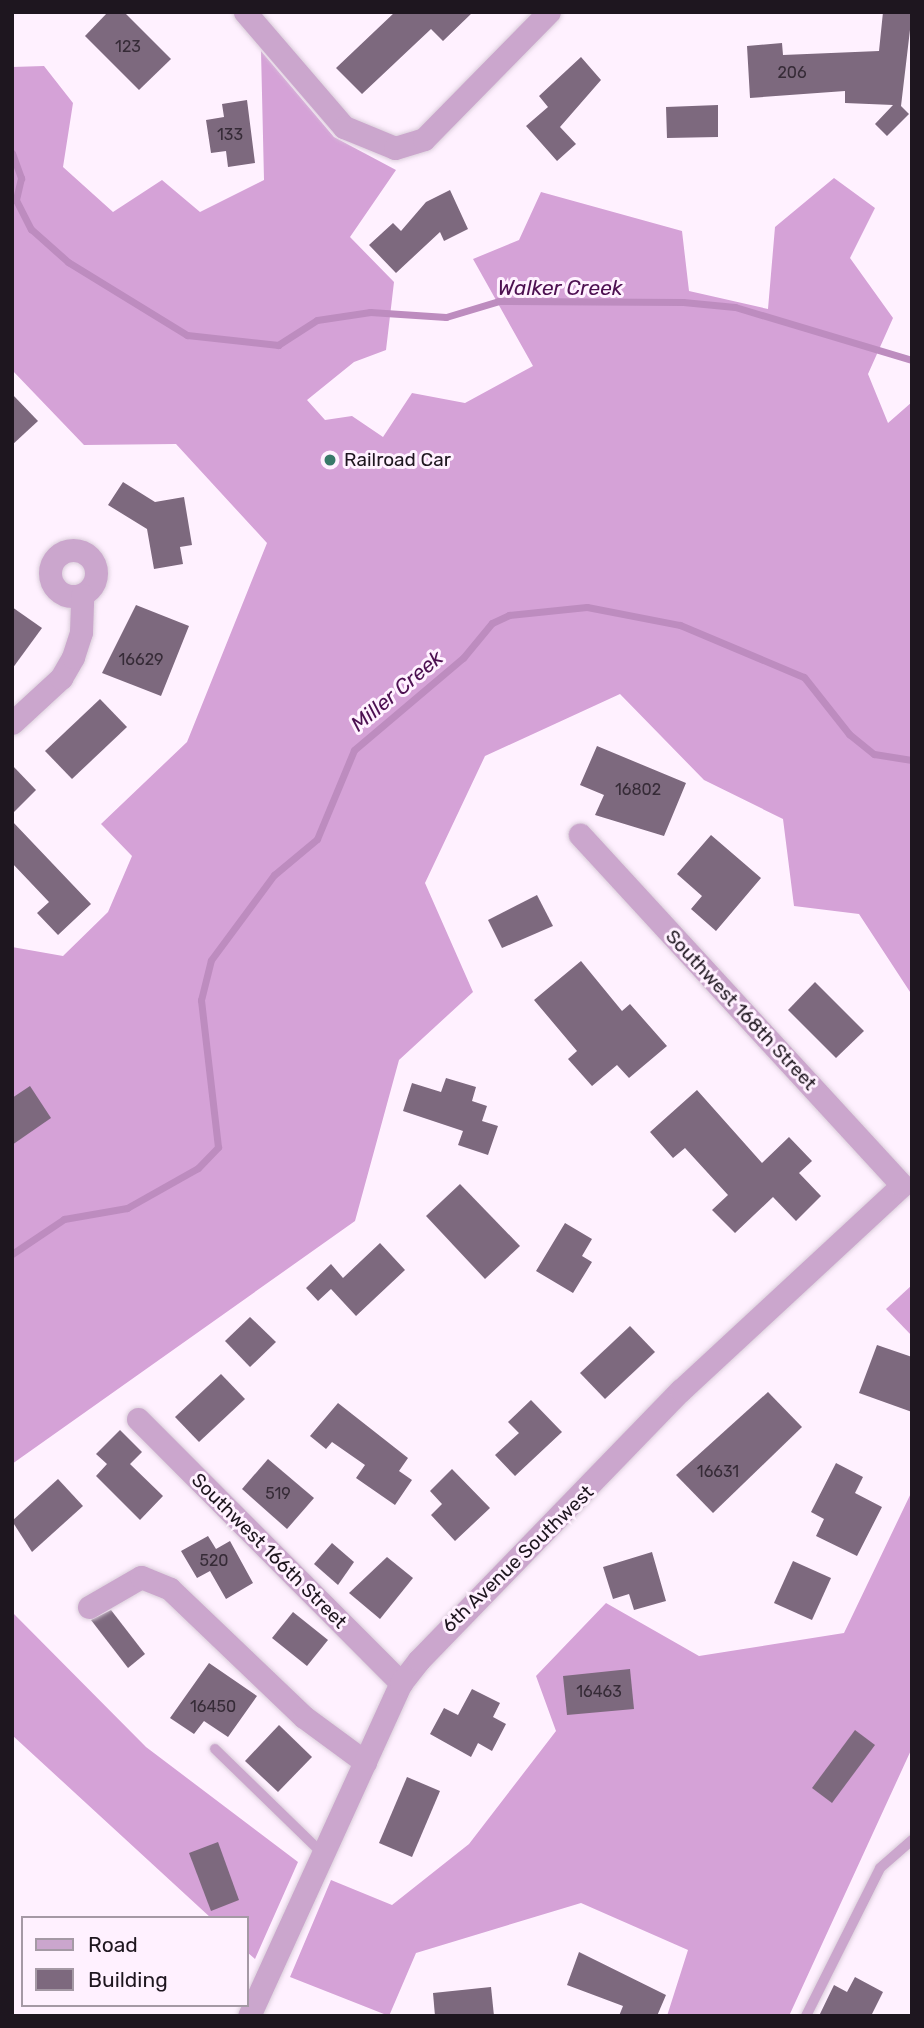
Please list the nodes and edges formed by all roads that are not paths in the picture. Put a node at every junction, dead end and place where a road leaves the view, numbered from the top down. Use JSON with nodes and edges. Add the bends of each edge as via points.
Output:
{"nodes":[{"id":1,"x":244,"y":12,"type":"edge"},
{"id":2,"x":550,"y":12,"type":"edge"},
{"id":3,"x":82,"y":595,"type":"dead end"},
{"id":4,"x":12,"y":723,"type":"edge"},
{"id":5,"x":580,"y":835,"type":"dead end"},
{"id":6,"x":904,"y":1189,"type":"edge"},
{"id":7,"x":138,"y":1419,"type":"dead end"},
{"id":8,"x":89,"y":1606,"type":"dead end"},
{"id":9,"x":401,"y":1683,"type":"junction"},
{"id":10,"x":215,"y":1749,"type":"dead end"},
{"id":11,"x":365,"y":1762,"type":"junction"},
{"id":12,"x":912,"y":1840,"type":"edge"},
{"id":13,"x":323,"y":1854,"type":"junction"},
{"id":14,"x":249,"y":2016,"type":"edge"},
{"id":15,"x":806,"y":2016,"type":"edge"}],
"edges":[{"from":1,"to":2,"type":"street","via":[[344,127],[396,148],[424,139]]},
{"from":3,"to":4,"type":"street","via":[[73,657],[61,678]]},
{"from":5,"to":6,"type":"street","name":"Southwest 168th Street"},
{"from":6,"to":9,"type":"street","name":"6th Avenue Southwest","via":[[681,1390],[550,1532],[453,1619]]},
{"from":7,"to":9,"type":"street","name":"Southwest 166th Street"},
{"from":8,"to":11,"type":"street","via":[[141,1577],[170,1589],[304,1717]]},
{"from":9,"to":11,"type":"street","name":"6th Avenue Southwest"},
{"from":10,"to":13,"type":"lane"},
{"from":11,"to":13,"type":"street","name":"6th Avenue Southwest"},
{"from":12,"to":15,"type":"lane","via":[[880,1868]]},
{"from":13,"to":14,"type":"street","name":"6th Avenue Southwest"}]}
